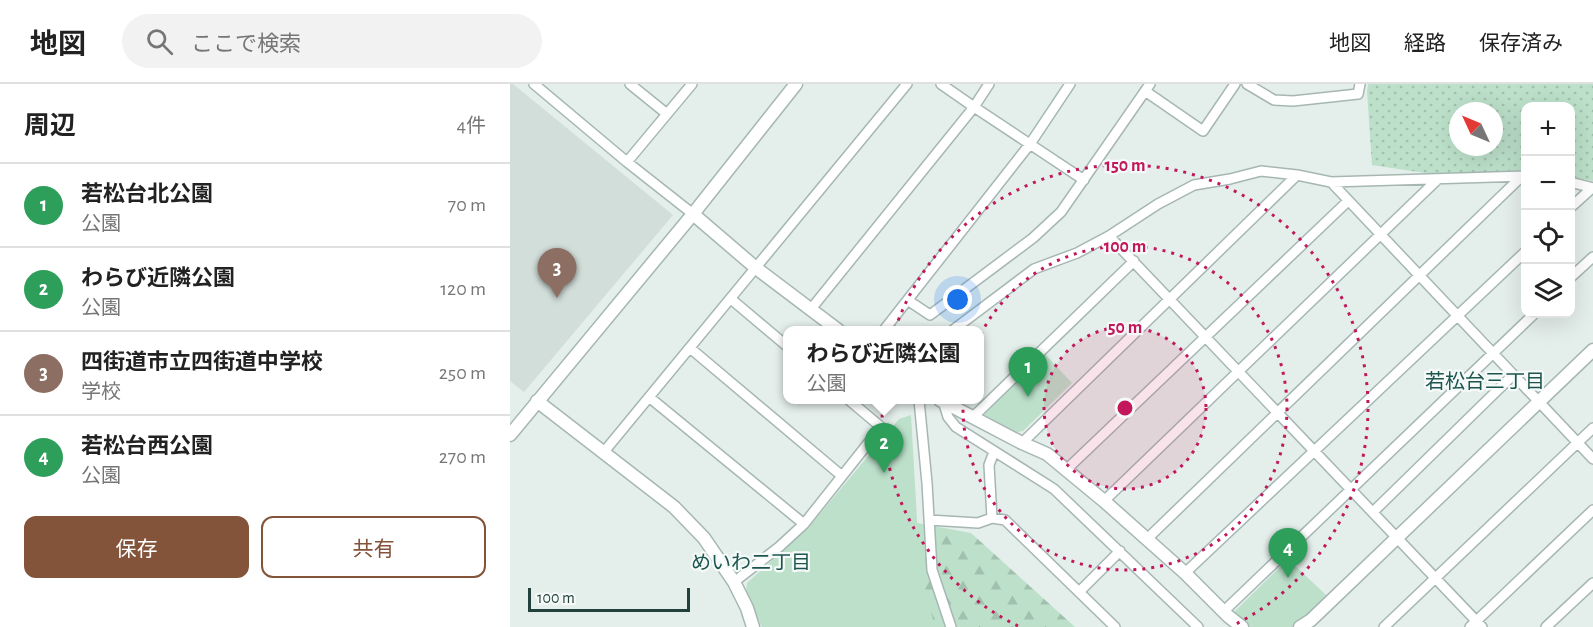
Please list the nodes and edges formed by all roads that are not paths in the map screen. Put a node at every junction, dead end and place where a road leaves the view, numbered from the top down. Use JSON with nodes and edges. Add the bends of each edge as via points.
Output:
{"nodes":[{"id":1,"x":534,"y":84,"type":"edge"},
{"id":2,"x":630,"y":84,"type":"edge"},
{"id":3,"x":692,"y":84,"type":"edge"},
{"id":4,"x":796,"y":84,"type":"edge"},
{"id":5,"x":907,"y":84,"type":"edge"},
{"id":6,"x":941,"y":84,"type":"edge"},
{"id":7,"x":989,"y":84,"type":"edge"},
{"id":8,"x":1070,"y":84,"type":"edge"},
{"id":9,"x":1235,"y":84,"type":"edge"},
{"id":10,"x":1248,"y":84,"type":"edge"},
{"id":11,"x":1360,"y":84,"type":"edge"},
{"id":12,"x":1148,"y":88,"type":"edge"},
{"id":13,"x":974,"y":107,"type":"junction"},
{"id":14,"x":667,"y":114,"type":"junction"},
{"id":15,"x":1030,"y":144,"type":"junction"},
{"id":16,"x":627,"y":162,"type":"junction"},
{"id":17,"x":1298,"y":175,"type":"junction"},
{"id":18,"x":1521,"y":177,"type":"edge"},
{"id":19,"x":1438,"y":179,"type":"junction"},
{"id":20,"x":1521,"y":179,"type":"edge"},
{"id":21,"x":1084,"y":180,"type":"junction"},
{"id":22,"x":1331,"y":182,"type":"junction"},
{"id":23,"x":1575,"y":183,"type":"edge"},
{"id":24,"x":1593,"y":188,"type":"edge"},
{"id":25,"x":1348,"y":201,"type":"junction"},
{"id":26,"x":1575,"y":204,"type":"edge"},
{"id":27,"x":693,"y":214,"type":"junction"},
{"id":28,"x":1381,"y":235,"type":"junction"},
{"id":29,"x":1109,"y":236,"type":"junction"},
{"id":30,"x":1521,"y":256,"type":"edge"},
{"id":31,"x":1593,"y":257,"type":"edge"},
{"id":32,"x":1134,"y":261,"type":"junction"},
{"id":33,"x":756,"y":268,"type":"junction"},
{"id":34,"x":1575,"y":273,"type":"edge"},
{"id":35,"x":1419,"y":275,"type":"junction"},
{"id":36,"x":731,"y":299,"type":"junction"},
{"id":37,"x":1170,"y":299,"type":"junction"},
{"id":38,"x":909,"y":300,"type":"junction"},
{"id":39,"x":811,"y":309,"type":"junction"},
{"id":40,"x":1457,"y":316,"type":"junction"},
{"id":41,"x":1530,"y":318,"type":"edge"},
{"id":42,"x":833,"y":326,"type":"edge"},
{"id":43,"x":887,"y":326,"type":"edge"},
{"id":44,"x":958,"y":326,"type":"edge"},
{"id":45,"x":1206,"y":337,"type":"junction"},
{"id":46,"x":783,"y":343,"type":"edge"},
{"id":47,"x":690,"y":348,"type":"junction"},
{"id":48,"x":1593,"y":350,"type":"edge"},
{"id":49,"x":1493,"y":353,"type":"junction"},
{"id":50,"x":1239,"y":371,"type":"junction"},
{"id":51,"x":1513,"y":375,"type":"junction"},
{"id":52,"x":649,"y":398,"type":"junction"},
{"id":53,"x":537,"y":401,"type":"junction"},
{"id":54,"x":1539,"y":402,"type":"junction"},
{"id":55,"x":855,"y":404,"type":"edge"},
{"id":56,"x":919,"y":404,"type":"edge"},
{"id":57,"x":943,"y":404,"type":"edge"},
{"id":58,"x":949,"y":404,"type":"edge"},
{"id":59,"x":1278,"y":412,"type":"junction"},
{"id":60,"x":973,"y":417,"type":"junction"},
{"id":61,"x":1593,"y":428,"type":"edge"},
{"id":62,"x":510,"y":435,"type":"edge"},
{"id":63,"x":1022,"y":442,"type":"junction"},
{"id":64,"x":1577,"y":443,"type":"junction"},
{"id":65,"x":1315,"y":451,"type":"junction"},
{"id":66,"x":994,"y":452,"type":"junction"},
{"id":67,"x":603,"y":453,"type":"junction"},
{"id":68,"x":1593,"y":459,"type":"edge"},
{"id":69,"x":1067,"y":470,"type":"junction"},
{"id":70,"x":842,"y":476,"type":"junction"},
{"id":71,"x":1351,"y":489,"type":"junction"},
{"id":72,"x":1104,"y":501,"type":"junction"},
{"id":73,"x":1593,"y":510,"type":"edge"},
{"id":74,"x":1373,"y":512,"type":"junction"},
{"id":75,"x":992,"y":518,"type":"junction"},
{"id":76,"x":929,"y":520,"type":"junction"},
{"id":77,"x":804,"y":524,"type":"junction"},
{"id":78,"x":1397,"y":538,"type":"junction"},
{"id":79,"x":1146,"y":539,"type":"junction"},
{"id":80,"x":1120,"y":551,"type":"junction"},
{"id":81,"x":1185,"y":573,"type":"junction"},
{"id":82,"x":1436,"y":578,"type":"junction"},
{"id":83,"x":734,"y":582,"type":"junction"},
{"id":84,"x":1593,"y":583,"type":"edge"},
{"id":85,"x":1079,"y":592,"type":"junction"},
{"id":86,"x":1224,"y":611,"type":"junction"},
{"id":87,"x":1476,"y":625,"type":"edge"},
{"id":88,"x":753,"y":627,"type":"edge"},
{"id":89,"x":951,"y":627,"type":"edge"},
{"id":90,"x":1115,"y":627,"type":"edge"},
{"id":91,"x":1198,"y":627,"type":"edge"},
{"id":92,"x":1242,"y":627,"type":"edge"},
{"id":93,"x":1300,"y":627,"type":"edge"},
{"id":94,"x":1384,"y":627,"type":"edge"},
{"id":95,"x":1546,"y":627,"type":"edge"}],
"edges":[{"from":1,"to":16,"type":"street"},
{"from":2,"to":14,"type":"street"},
{"from":3,"to":14,"type":"street"},
{"from":4,"to":27,"type":"street"},
{"from":5,"to":33,"type":"street"},
{"from":6,"to":13,"type":"street"},
{"from":7,"to":13,"type":"street"},
{"from":8,"to":15,"type":"street"},
{"from":9,"to":12,"type":"street","via":[[1203,131]]},
{"from":10,"to":11,"type":"street","via":[[1274,100],[1293,101],[1358,94]]},
{"from":12,"to":21,"type":"street"},
{"from":13,"to":15,"type":"street"},
{"from":13,"to":39,"type":"street"},
{"from":14,"to":16,"type":"street"},
{"from":15,"to":21,"type":"street"},
{"from":15,"to":38,"type":"street"},
{"from":16,"to":27,"type":"street"},
{"from":17,"to":22,"type":"street"},
{"from":17,"to":29,"type":"street","via":[[1261,171],[1194,185]]},
{"from":17,"to":37,"type":"street"},
{"from":18,"to":19,"type":"street"},
{"from":19,"to":22,"type":"street"},
{"from":19,"to":28,"type":"street"},
{"from":20,"to":35,"type":"street"},
{"from":21,"to":38,"type":"street","via":[[1061,212],[1034,238],[930,315]]},
{"from":22,"to":25,"type":"street"},
{"from":23,"to":24,"type":"street"},
{"from":24,"to":26,"type":"street"},
{"from":25,"to":28,"type":"street"},
{"from":25,"to":45,"type":"street"},
{"from":27,"to":33,"type":"street"},
{"from":27,"to":53,"type":"street"},
{"from":28,"to":35,"type":"street"},
{"from":28,"to":50,"type":"street"},
{"from":29,"to":32,"type":"street"},
{"from":29,"to":44,"type":"street","via":[[1034,269]]},
{"from":30,"to":40,"type":"street"},
{"from":31,"to":34,"type":"street"},
{"from":32,"to":37,"type":"street"},
{"from":32,"to":60,"type":"street"},
{"from":33,"to":36,"type":"street"},
{"from":33,"to":39,"type":"street"},
{"from":35,"to":40,"type":"street"},
{"from":35,"to":59,"type":"street"},
{"from":36,"to":46,"type":"street"},
{"from":36,"to":47,"type":"street"},
{"from":37,"to":45,"type":"street"},
{"from":37,"to":63,"type":"street"},
{"from":38,"to":43,"type":"street"},
{"from":39,"to":42,"type":"street"},
{"from":40,"to":49,"type":"street"},
{"from":40,"to":65,"type":"street"},
{"from":41,"to":49,"type":"street"},
{"from":45,"to":50,"type":"street"},
{"from":45,"to":69,"type":"street"},
{"from":47,"to":52,"type":"street"},
{"from":47,"to":70,"type":"street"},
{"from":48,"to":54,"type":"street"},
{"from":49,"to":51,"type":"street"},
{"from":49,"to":71,"type":"street"},
{"from":50,"to":59,"type":"street"},
{"from":50,"to":72,"type":"street"},
{"from":51,"to":54,"type":"street"},
{"from":51,"to":74,"type":"street"},
{"from":52,"to":67,"type":"street"},
{"from":52,"to":77,"type":"street"},
{"from":53,"to":62,"type":"street"},
{"from":53,"to":67,"type":"street"},
{"from":54,"to":64,"type":"street"},
{"from":54,"to":78,"type":"street"},
{"from":55,"to":70,"type":"street","via":[[881,427]]},
{"from":56,"to":76,"type":"street"},
{"from":57,"to":66,"type":"street","via":[[956,427]]},
{"from":58,"to":60,"type":"street"},
{"from":59,"to":65,"type":"street"},
{"from":59,"to":79,"type":"street"},
{"from":60,"to":63,"type":"street"},
{"from":61,"to":64,"type":"street"},
{"from":63,"to":69,"type":"street","via":[[1047,454]]},
{"from":64,"to":68,"type":"street"},
{"from":64,"to":82,"type":"street"},
{"from":65,"to":71,"type":"street"},
{"from":65,"to":81,"type":"street"},
{"from":66,"to":75,"type":"street","via":[[989,465]]},
{"from":66,"to":80,"type":"street","via":[[1054,489]]},
{"from":67,"to":83,"type":"street","via":[[674,507],[705,538]]},
{"from":69,"to":72,"type":"street"},
{"from":70,"to":77,"type":"street"},
{"from":71,"to":74,"type":"street"},
{"from":71,"to":86,"type":"street"},
{"from":72,"to":79,"type":"street"},
{"from":73,"to":87,"type":"street"},
{"from":74,"to":78,"type":"street"},
{"from":75,"to":76,"type":"street","via":[[978,523]]},
{"from":75,"to":85,"type":"street","via":[[1005,520]]},
{"from":76,"to":89,"type":"street","via":[[932,570]]},
{"from":77,"to":83,"type":"street"},
{"from":78,"to":82,"type":"street"},
{"from":78,"to":93,"type":"street"},
{"from":79,"to":81,"type":"street"},
{"from":80,"to":85,"type":"street"},
{"from":80,"to":91,"type":"street"},
{"from":81,"to":86,"type":"street"},
{"from":82,"to":87,"type":"street"},
{"from":82,"to":94,"type":"street"},
{"from":83,"to":88,"type":"street"},
{"from":84,"to":95,"type":"street"},
{"from":85,"to":90,"type":"street"},
{"from":86,"to":92,"type":"street"}]}
